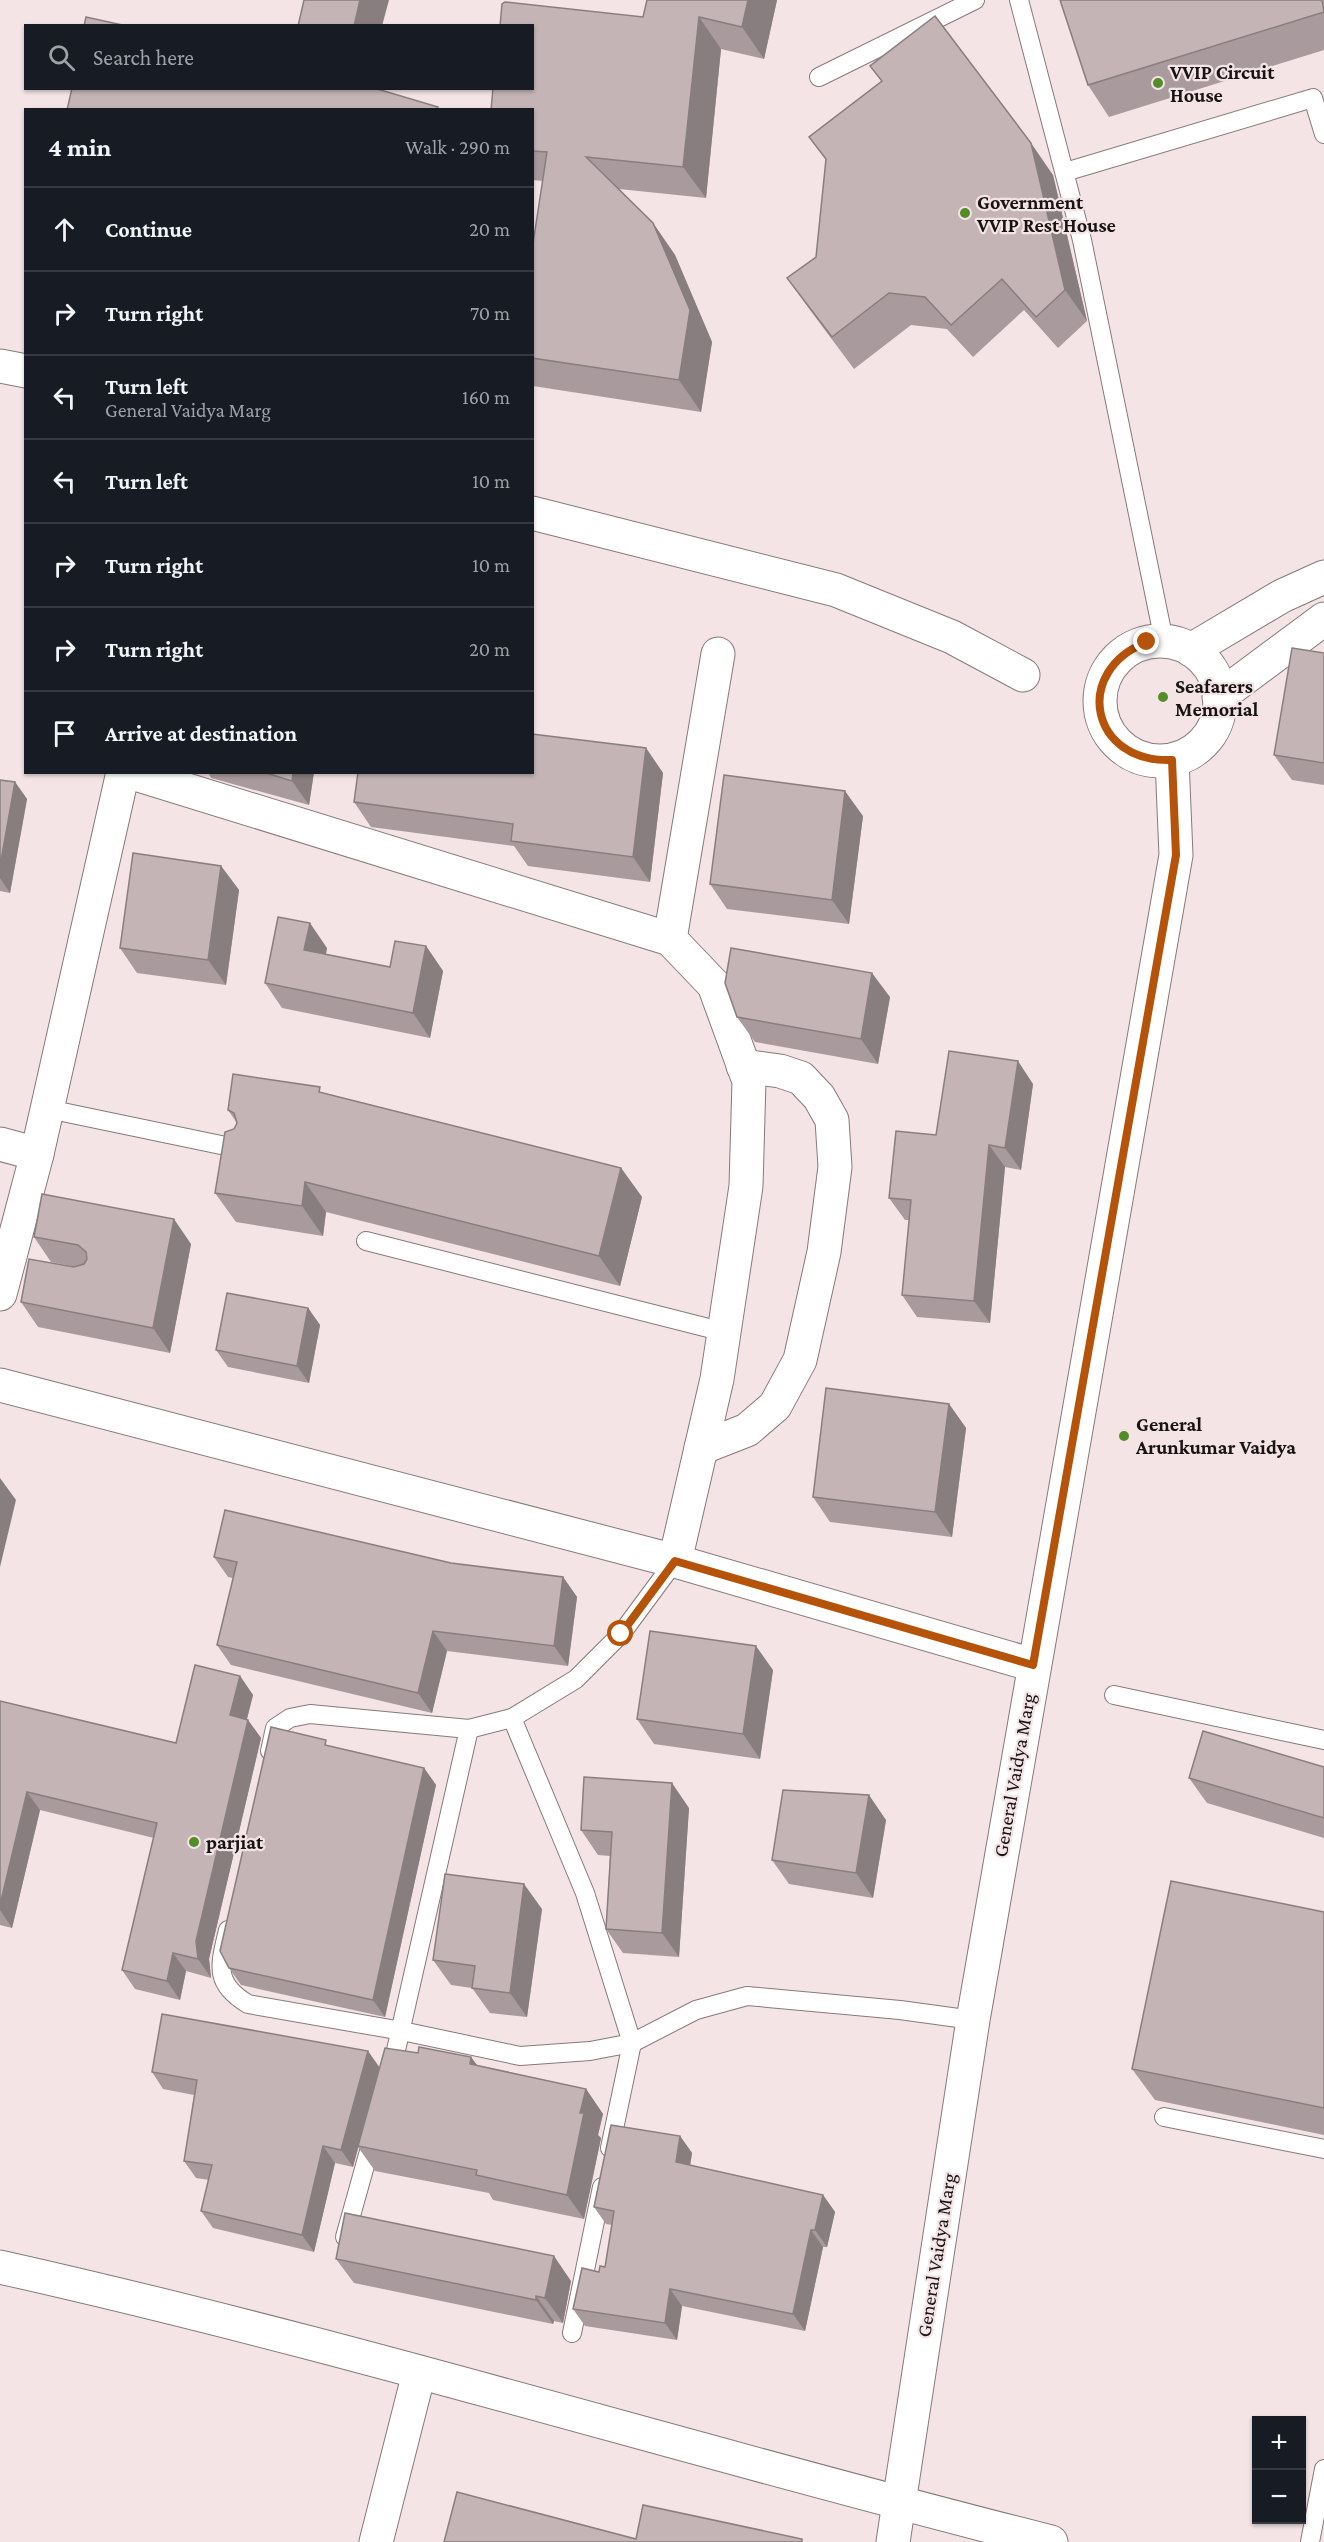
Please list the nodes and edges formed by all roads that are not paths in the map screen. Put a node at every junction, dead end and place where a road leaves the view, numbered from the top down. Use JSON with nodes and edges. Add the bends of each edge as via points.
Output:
{"nodes":[{"id":1,"x":975,"y":0,"type":"edge"},
{"id":2,"x":1020,"y":0,"type":"edge"},
{"id":3,"x":819,"y":77,"type":"dead end"},
{"id":4,"x":1324,"y":134,"type":"edge"},
{"id":5,"x":1065,"y":172,"type":"junction"},
{"id":6,"x":0,"y":366,"type":"edge"},
{"id":7,"x":24,"y":371,"type":"edge"},
{"id":8,"x":534,"y":514,"type":"edge"},
{"id":9,"x":1324,"y":577,"type":"edge"},
{"id":10,"x":1324,"y":620,"type":"edge"},
{"id":11,"x":1177,"y":646,"type":"junction"},
{"id":12,"x":718,"y":654,"type":"dead end"},
{"id":13,"x":1023,"y":675,"type":"dead end"},
{"id":14,"x":1219,"y":697,"type":"junction"},
{"id":15,"x":1172,"y":760,"type":"junction"},
{"id":16,"x":123,"y":774,"type":"edge"},
{"id":17,"x":135,"y":774,"type":"edge"},
{"id":18,"x":670,"y":939,"type":"junction"},
{"id":19,"x":743,"y":1066,"type":"junction"},
{"id":20,"x":48,"y":1108,"type":"junction"},
{"id":21,"x":0,"y":1144,"type":"edge"},
{"id":22,"x":248,"y":1151,"type":"edge"},
{"id":23,"x":37,"y":1154,"type":"junction"},
{"id":24,"x":366,"y":1241,"type":"dead end"},
{"id":25,"x":12,"y":1276,"type":"edge"},
{"id":26,"x":724,"y":1332,"type":"junction"},
{"id":27,"x":0,"y":1384,"type":"edge"},
{"id":28,"x":701,"y":1448,"type":"junction"},
{"id":29,"x":675,"y":1561,"type":"junction"},
{"id":30,"x":1033,"y":1665,"type":"junction"},
{"id":31,"x":1114,"y":1695,"type":"dead end"},
{"id":32,"x":512,"y":1718,"type":"junction"},
{"id":33,"x":469,"y":1729,"type":"junction"},
{"id":34,"x":1323,"y":1738,"type":"edge"},
{"id":35,"x":265,"y":1773,"type":"edge"},
{"id":36,"x":231,"y":1918,"type":"edge"},
{"id":37,"x":973,"y":2020,"type":"junction"},
{"id":38,"x":402,"y":2031,"type":"junction"},
{"id":39,"x":632,"y":2043,"type":"junction"},
{"id":40,"x":387,"y":2087,"type":"edge"},
{"id":41,"x":1164,"y":2117,"type":"dead end"},
{"id":42,"x":377,"y":2121,"type":"edge"},
{"id":43,"x":1324,"y":2149,"type":"edge"},
{"id":44,"x":340,"y":2257,"type":"edge"},
{"id":45,"x":0,"y":2267,"type":"edge"},
{"id":46,"x":572,"y":2333,"type":"dead end"},
{"id":47,"x":419,"y":2373,"type":"junction"},
{"id":48,"x":1324,"y":2469,"type":"edge"},
{"id":49,"x":898,"y":2504,"type":"junction"},
{"id":50,"x":376,"y":2542,"type":"edge"},
{"id":51,"x":893,"y":2542,"type":"edge"},
{"id":52,"x":1051,"y":2542,"type":"edge"},
{"id":53,"x":1310,"y":2542,"type":"edge"}],
"edges":[{"from":1,"to":3,"type":"lane"},
{"from":2,"to":5,"type":"lane"},
{"from":4,"to":5,"type":"lane","via":[[1313,98]]},
{"from":5,"to":11,"type":"lane"},
{"from":6,"to":7,"type":"street"},
{"from":8,"to":13,"type":"street","via":[[836,590],[952,637]]},
{"from":9,"to":11,"type":"street"},
{"from":10,"to":14,"type":"street"},
{"from":11,"to":14,"type":"street","via":[[1208,665]]},
{"from":11,"to":15,"type":"street","via":[[1147,642],[1131,648],[1107,672],[1100,705],[1107,729],[1123,749],[1155,761]]},
{"from":12,"to":18,"type":"street"},
{"from":14,"to":15,"type":"street","via":[[1218,714],[1202,744]]},
{"from":15,"to":30,"type":"street","name":"General Vaidya Marg","via":[[1176,855]]},
{"from":16,"to":20,"type":"street"},
{"from":17,"to":18,"type":"street"},
{"from":18,"to":19,"type":"street","via":[[714,986]]},
{"from":19,"to":26,"type":"street","via":[[749,1082],[746,1186]]},
{"from":19,"to":28,"type":"street","via":[[801,1078],[819,1097],[832,1120],[835,1167],[824,1252],[800,1360],[775,1406],[747,1430]]},
{"from":20,"to":22,"type":"lane"},
{"from":20,"to":23,"type":"street"},
{"from":21,"to":23,"type":"street"},
{"from":23,"to":25,"type":"street"},
{"from":24,"to":26,"type":"lane"},
{"from":26,"to":28,"type":"street"},
{"from":27,"to":29,"type":"street"},
{"from":28,"to":29,"type":"street"},
{"from":29,"to":30,"type":"street"},
{"from":29,"to":32,"type":"lane","via":[[621,1634],[576,1679]]},
{"from":30,"to":37,"type":"street","name":"General Vaidya Marg"},
{"from":31,"to":34,"type":"lane"},
{"from":32,"to":33,"type":"lane"},
{"from":32,"to":39,"type":"lane","via":[[585,1893]]},
{"from":33,"to":35,"type":"lane","via":[[310,1713],[290,1718],[275,1728]]},
{"from":33,"to":38,"type":"lane"},
{"from":36,"to":38,"type":"lane","via":[[220,1962],[221,1977],[231,1994],[248,2004]]},
{"from":37,"to":39,"type":"lane","via":[[747,1996],[696,2010]]},
{"from":37,"to":49,"type":"street","name":"General Vaidya Marg"},
{"from":38,"to":39,"type":"lane","via":[[520,2056],[590,2051]]},
{"from":38,"to":40,"type":"lane"},
{"from":39,"to":46,"type":"lane"},
{"from":41,"to":43,"type":"lane"},
{"from":42,"to":44,"type":"lane"},
{"from":45,"to":47,"type":"street","via":[[167,2304]]},
{"from":47,"to":49,"type":"street"},
{"from":47,"to":50,"type":"street"},
{"from":48,"to":53,"type":"lane"},
{"from":49,"to":51,"type":"street","name":"General Vaidya Marg"},
{"from":49,"to":52,"type":"street"}]}
